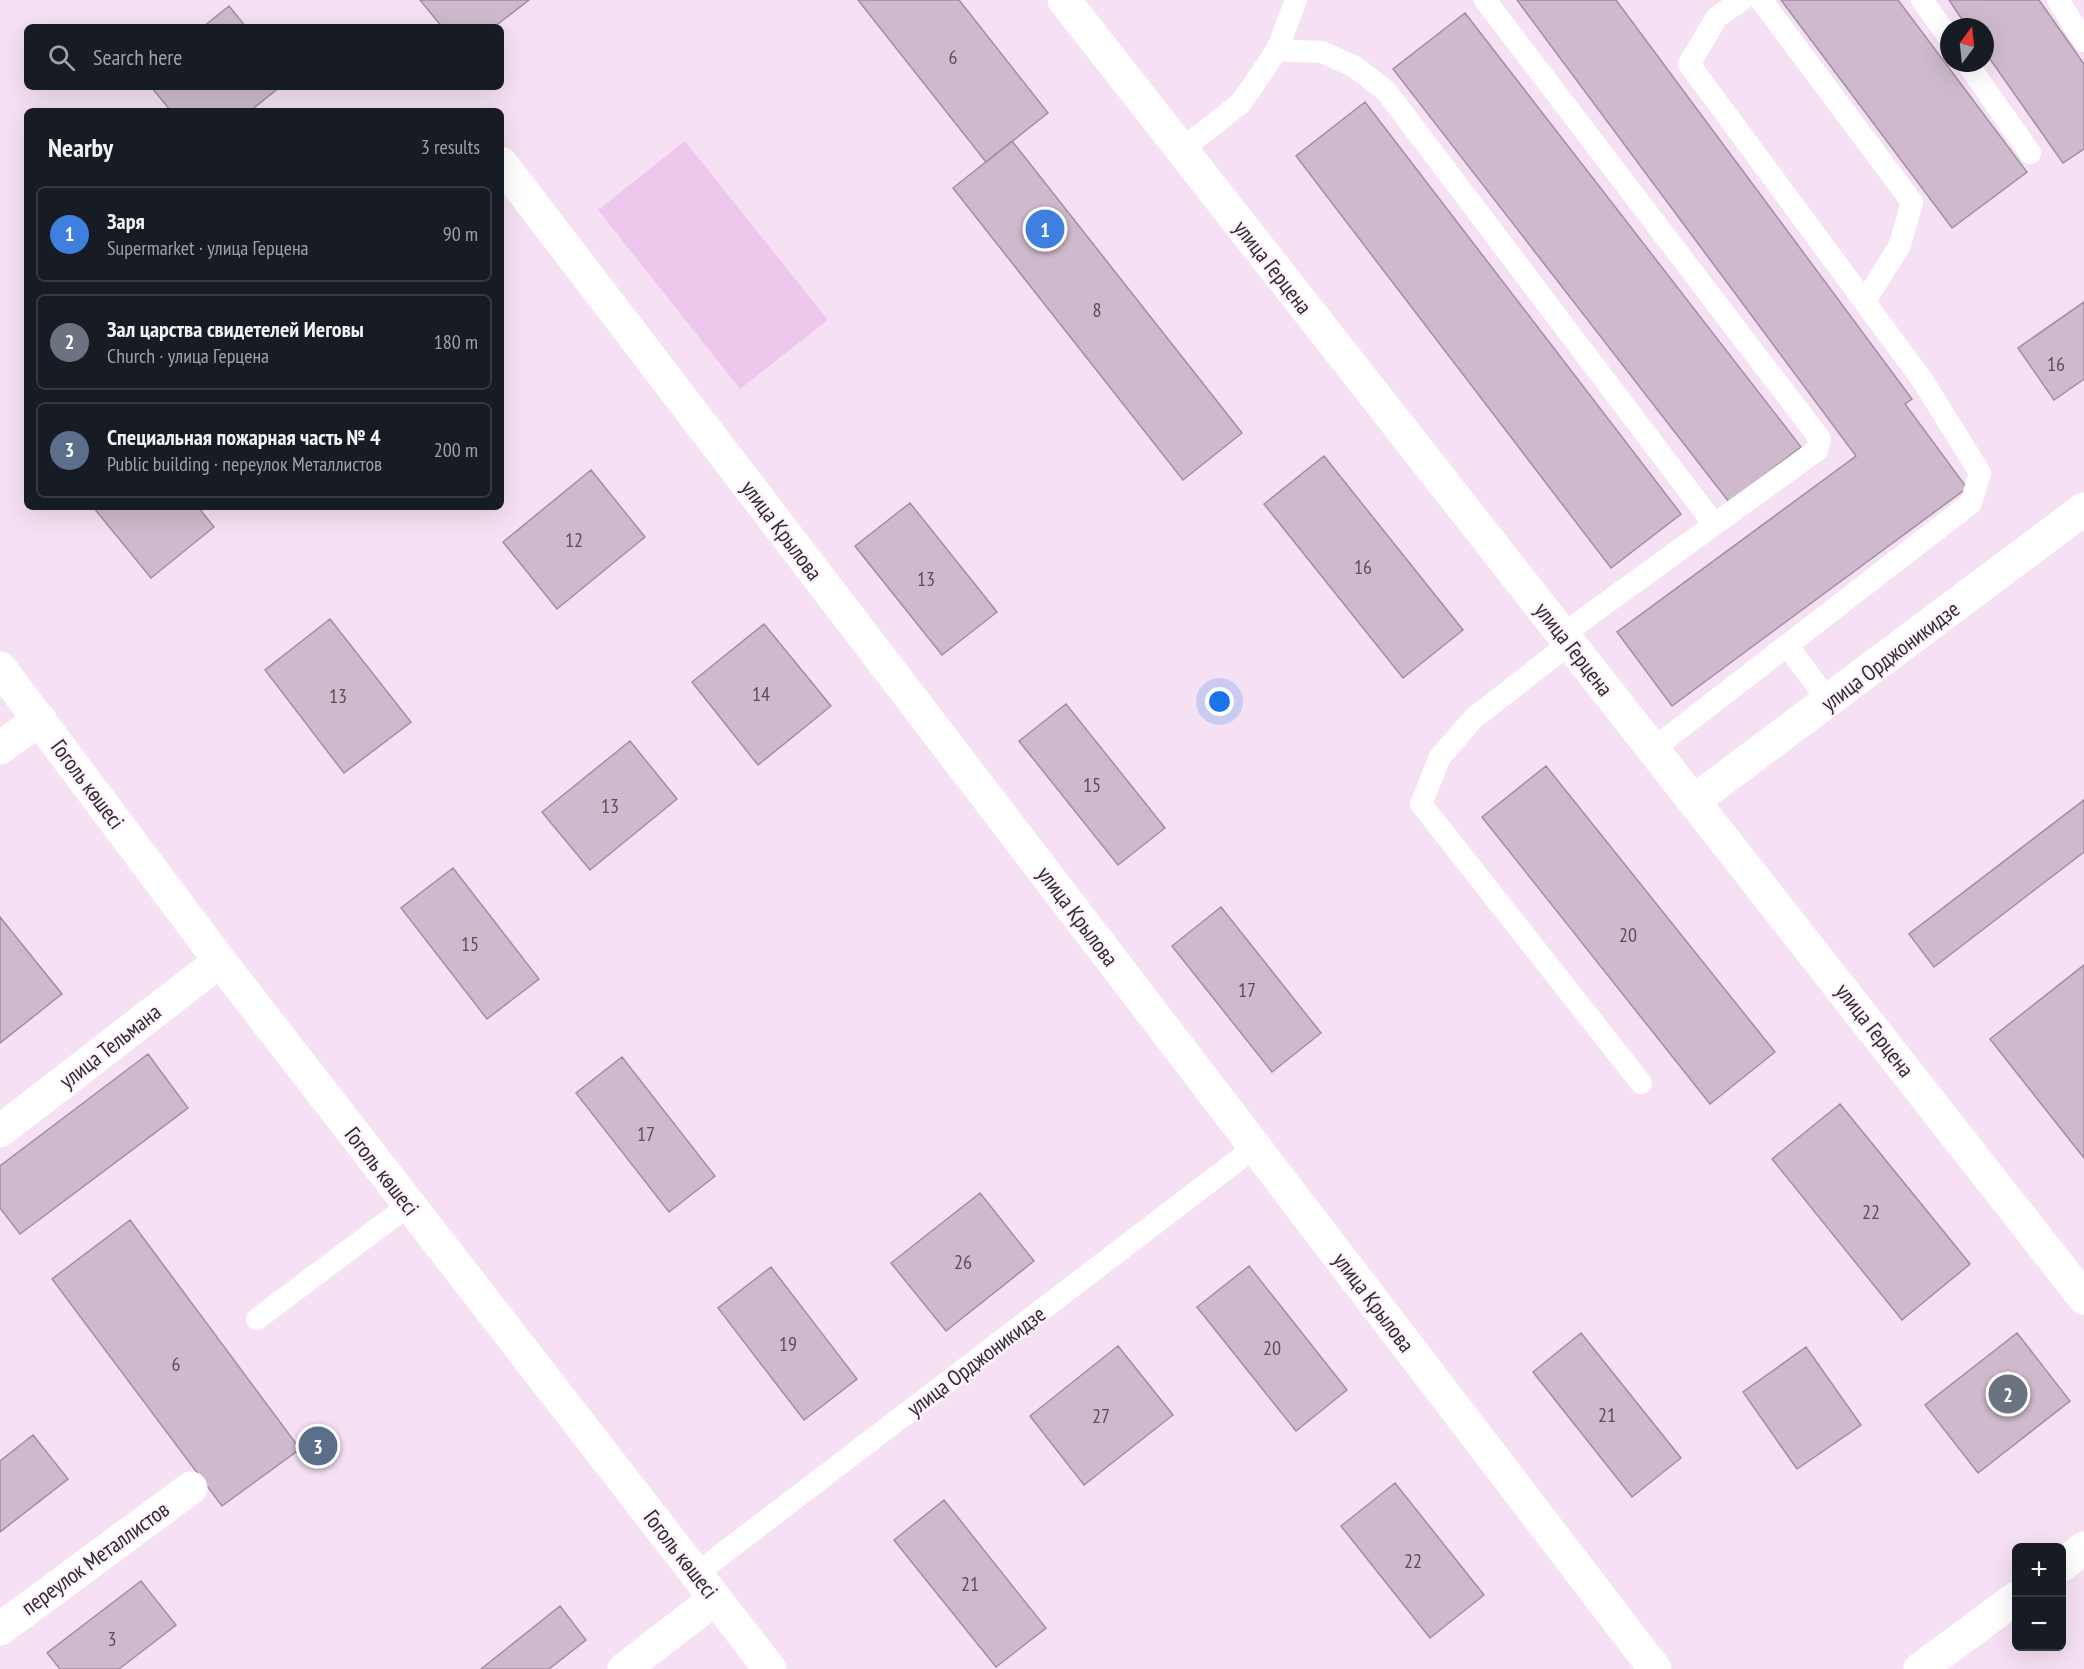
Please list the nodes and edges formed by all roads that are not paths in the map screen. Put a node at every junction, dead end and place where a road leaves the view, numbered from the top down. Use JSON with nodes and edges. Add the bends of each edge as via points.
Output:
{"nodes":[{"id":1,"x":1064,"y":0,"type":"edge"},
{"id":2,"x":1296,"y":0,"type":"edge"},
{"id":3,"x":1485,"y":0,"type":"edge"},
{"id":4,"x":1742,"y":0,"type":"edge"},
{"id":5,"x":1761,"y":0,"type":"edge"},
{"id":6,"x":1922,"y":0,"type":"edge"},
{"id":7,"x":2058,"y":0,"type":"edge"},
{"id":8,"x":1940,"y":25,"type":"edge"},
{"id":9,"x":2084,"y":41,"type":"edge"},
{"id":10,"x":1277,"y":50,"type":"junction"},
{"id":11,"x":1972,"y":72,"type":"edge"},
{"id":12,"x":1181,"y":150,"type":"junction"},
{"id":13,"x":2030,"y":153,"type":"dead end"},
{"id":14,"x":504,"y":167,"type":"edge"},
{"id":15,"x":1865,"y":302,"type":"junction"},
{"id":16,"x":2084,"y":509,"type":"edge"},
{"id":17,"x":1714,"y":524,"type":"junction"},
{"id":18,"x":1566,"y":639,"type":"junction"},
{"id":19,"x":1787,"y":645,"type":"junction"},
{"id":20,"x":0,"y":668,"type":"edge"},
{"id":21,"x":1828,"y":702,"type":"junction"},
{"id":22,"x":40,"y":719,"type":"junction"},
{"id":23,"x":0,"y":748,"type":"edge"},
{"id":24,"x":1653,"y":749,"type":"junction"},
{"id":25,"x":1695,"y":800,"type":"junction"},
{"id":26,"x":220,"y":961,"type":"junction"},
{"id":27,"x":1641,"y":1083,"type":"dead end"},
{"id":28,"x":0,"y":1131,"type":"edge"},
{"id":29,"x":1255,"y":1147,"type":"junction"},
{"id":30,"x":409,"y":1205,"type":"junction"},
{"id":31,"x":2084,"y":1298,"type":"edge"},
{"id":32,"x":257,"y":1319,"type":"dead end"},
{"id":33,"x":191,"y":1488,"type":"dead end"},
{"id":34,"x":2084,"y":1548,"type":"edge"},
{"id":35,"x":2066,"y":1561,"type":"edge"},
{"id":36,"x":706,"y":1586,"type":"junction"},
{"id":37,"x":2012,"y":1601,"type":"edge"},
{"id":38,"x":0,"y":1629,"type":"edge"},
{"id":39,"x":624,"y":1669,"type":"edge"},
{"id":40,"x":770,"y":1669,"type":"edge"},
{"id":41,"x":1655,"y":1669,"type":"edge"},
{"id":42,"x":1920,"y":1669,"type":"edge"}],
"edges":[{"from":1,"to":12,"type":"street","name":"улица Герцена"},
{"from":2,"to":10,"type":"lane"},
{"from":3,"to":17,"type":"lane","via":[[1820,439],[1817,450]]},
{"from":4,"to":15,"type":"lane","via":[[1717,17],[1689,64]]},
{"from":5,"to":15,"type":"lane","via":[[1912,202],[1900,245]]},
{"from":6,"to":8,"type":"lane"},
{"from":7,"to":9,"type":"lane"},
{"from":10,"to":12,"type":"lane","via":[[1241,103]]},
{"from":10,"to":17,"type":"lane","via":[[1322,52],[1355,66],[1386,91]]},
{"from":11,"to":13,"type":"lane"},
{"from":12,"to":18,"type":"street","name":"улица Герцена"},
{"from":14,"to":29,"type":"street","name":"улица Крылова"},
{"from":15,"to":19,"type":"lane","via":[[1923,381],[1980,472],[1971,503]]},
{"from":16,"to":21,"type":"street","name":"улица Орджоникидзе"},
{"from":17,"to":18,"type":"lane"},
{"from":18,"to":24,"type":"street","name":"улица Герцена"},
{"from":18,"to":27,"type":"lane","via":[[1474,718],[1440,757],[1421,804]]},
{"from":19,"to":21,"type":"lane"},
{"from":19,"to":24,"type":"lane"},
{"from":20,"to":22,"type":"street","name":"Гоголь көшесі"},
{"from":21,"to":25,"type":"street","name":"улица Орджоникидзе"},
{"from":22,"to":23,"type":"street"},
{"from":22,"to":26,"type":"street","name":"Гоголь көшесі"},
{"from":24,"to":25,"type":"street","name":"улица Герцена"},
{"from":25,"to":31,"type":"street","name":"улица Герцена"},
{"from":26,"to":28,"type":"street","name":"улица Тельмана"},
{"from":26,"to":30,"type":"street","name":"Гоголь көшесі"},
{"from":29,"to":36,"type":"lane","name":"улица Орджоникидзе"},
{"from":29,"to":41,"type":"street","name":"улица Крылова"},
{"from":30,"to":32,"type":"lane"},
{"from":30,"to":36,"type":"street","name":"Гоголь көшесі"},
{"from":33,"to":38,"type":"street","name":"переулок Металлистов"},
{"from":34,"to":35,"type":"street"},
{"from":36,"to":39,"type":"street","name":"улица Орджоникидзе"},
{"from":36,"to":40,"type":"street","name":"Гоголь көшесі"},
{"from":37,"to":42,"type":"street"}]}
